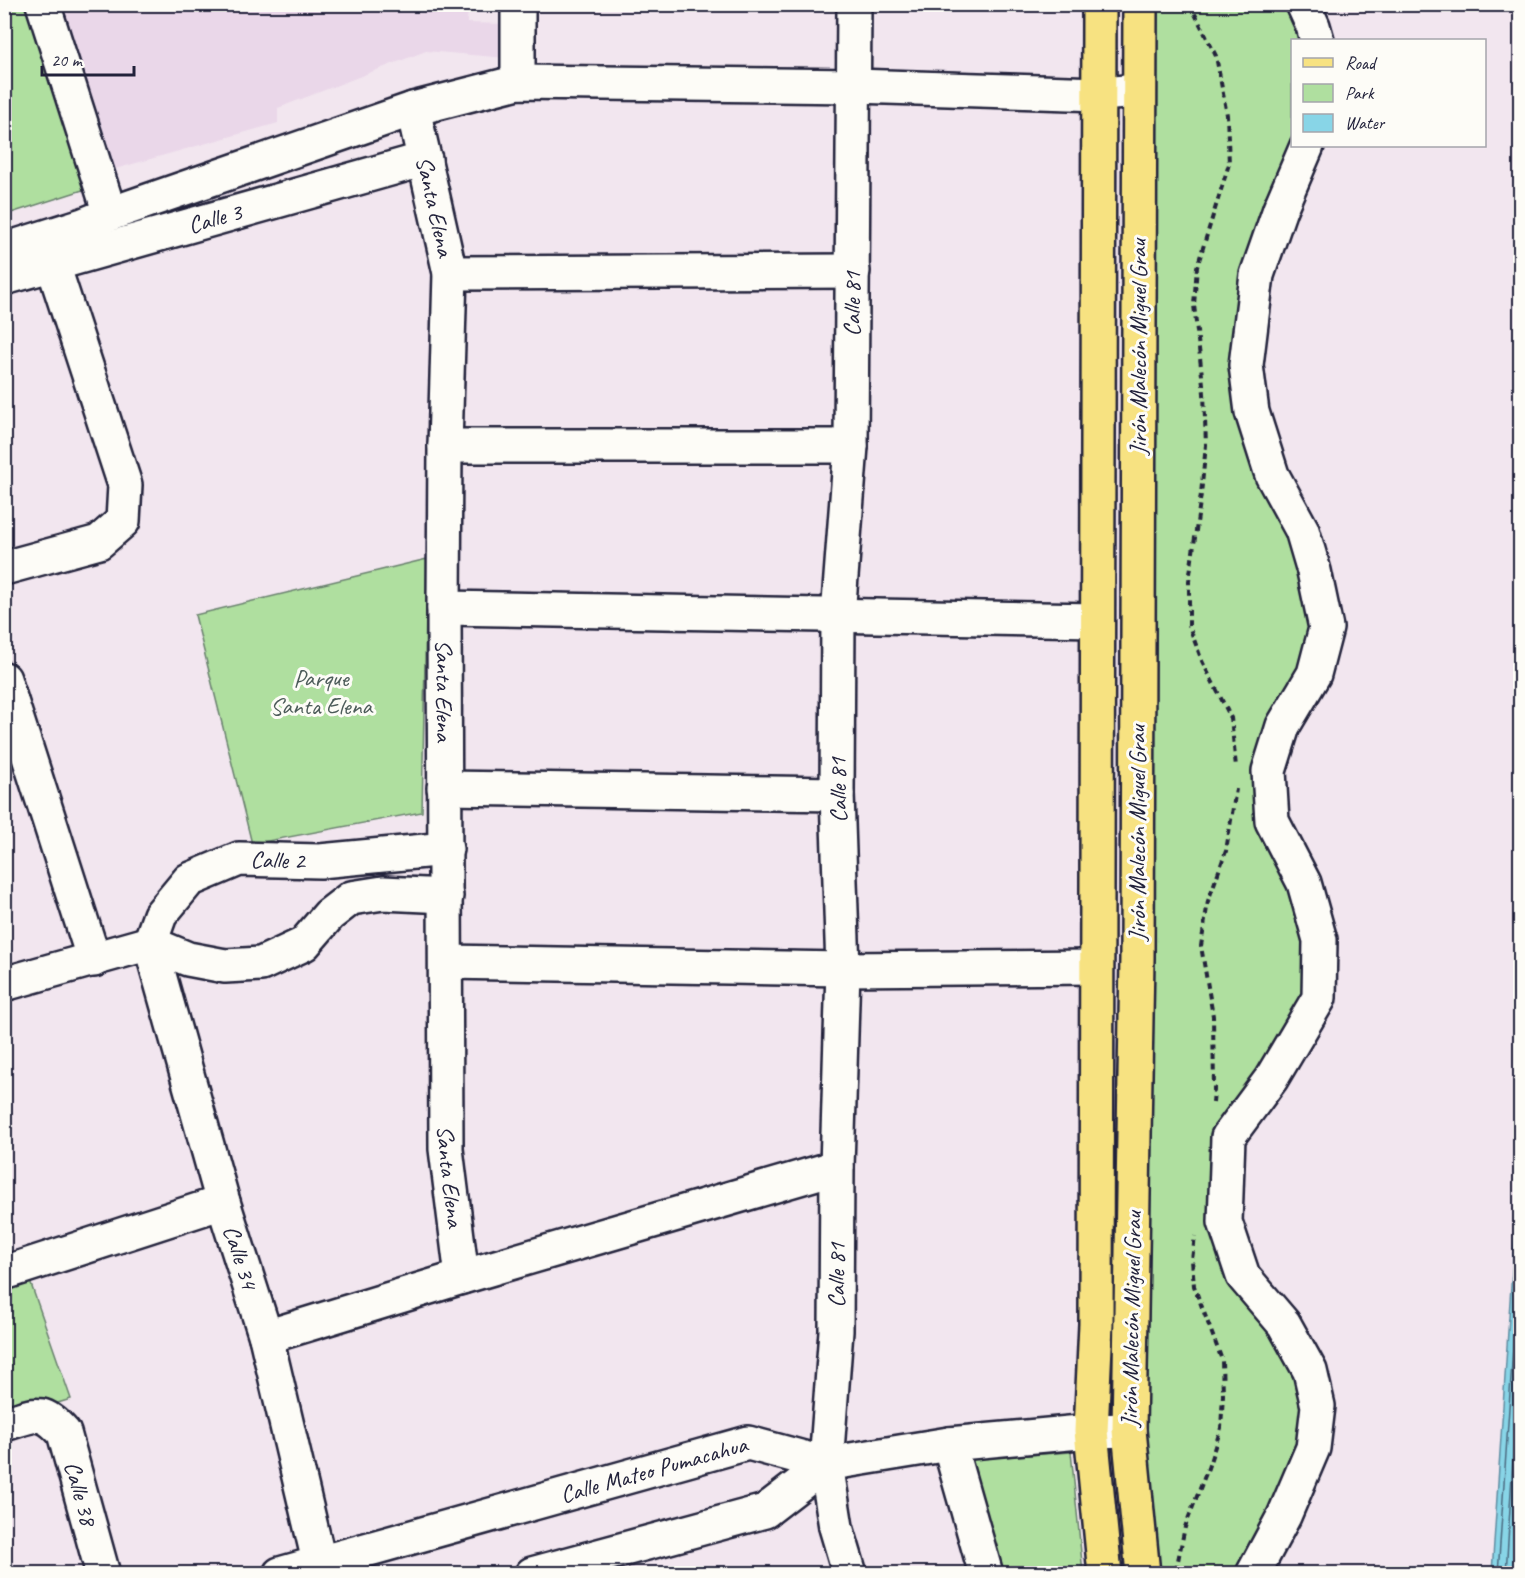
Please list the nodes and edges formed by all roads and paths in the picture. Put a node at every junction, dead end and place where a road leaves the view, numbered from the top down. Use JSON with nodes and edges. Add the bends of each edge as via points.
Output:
{"nodes":[{"id":1,"x":43,"y":4,"type":"edge"},
{"id":2,"x":518,"y":4,"type":"edge"},
{"id":3,"x":854,"y":4,"type":"edge"},
{"id":4,"x":1100,"y":4,"type":"edge"},
{"id":5,"x":1140,"y":4,"type":"edge"},
{"id":6,"x":1190,"y":4,"type":"edge"},
{"id":7,"x":1303,"y":4,"type":"edge"},
{"id":8,"x":1317,"y":39,"type":"edge"},
{"id":9,"x":518,"y":82,"type":"junction"},
{"id":10,"x":855,"y":86,"type":"junction"},
{"id":11,"x":1139,"y":91,"type":"junction"},
{"id":12,"x":1100,"y":94,"type":"junction"},
{"id":13,"x":413,"y":109,"type":"junction"},
{"id":14,"x":1307,"y":147,"type":"edge"},
{"id":15,"x":425,"y":159,"type":"junction"},
{"id":16,"x":110,"y":214,"type":"junction"},
{"id":17,"x":4,"y":250,"type":"edge"},
{"id":18,"x":53,"y":265,"type":"junction"},
{"id":19,"x":853,"y":271,"type":"junction"},
{"id":20,"x":450,"y":273,"type":"junction"},
{"id":21,"x":4,"y":278,"type":"edge"},
{"id":22,"x":445,"y":446,"type":"junction"},
{"id":23,"x":851,"y":446,"type":"junction"},
{"id":24,"x":4,"y":567,"type":"edge"},
{"id":25,"x":444,"y":608,"type":"junction"},
{"id":26,"x":838,"y":616,"type":"junction"},
{"id":27,"x":1097,"y":620,"type":"junction"},
{"id":28,"x":4,"y":679,"type":"edge"},
{"id":29,"x":1236,"y":770,"type":"dead end"},
{"id":30,"x":1238,"y":780,"type":"dead end"},
{"id":31,"x":444,"y":788,"type":"junction"},
{"id":32,"x":837,"y":794,"type":"junction"},
{"id":33,"x":446,"y":849,"type":"junction"},
{"id":34,"x":320,"y":861,"type":"junction"},
{"id":35,"x":446,"y":896,"type":"junction"},
{"id":36,"x":329,"y":915,"type":"junction"},
{"id":37,"x":150,"y":943,"type":"junction"},
{"id":38,"x":94,"y":960,"type":"junction"},
{"id":39,"x":447,"y":962,"type":"junction"},
{"id":40,"x":1096,"y":967,"type":"junction"},
{"id":41,"x":843,"y":969,"type":"junction"},
{"id":42,"x":4,"y":984,"type":"edge"},
{"id":43,"x":1211,"y":1113,"type":"dead end"},
{"id":44,"x":837,"y":1167,"type":"junction"},
{"id":45,"x":223,"y":1202,"type":"junction"},
{"id":46,"x":1197,"y":1226,"type":"dead end"},
{"id":47,"x":4,"y":1273,"type":"edge"},
{"id":48,"x":462,"y":1277,"type":"junction"},
{"id":49,"x":266,"y":1337,"type":"junction"},
{"id":50,"x":4,"y":1424,"type":"edge"},
{"id":51,"x":1129,"y":1430,"type":"junction"},
{"id":52,"x":1091,"y":1431,"type":"junction"},
{"id":53,"x":949,"y":1444,"type":"junction"},
{"id":54,"x":826,"y":1464,"type":"junction"},
{"id":55,"x":320,"y":1568,"type":"edge"},
{"id":56,"x":103,"y":1574,"type":"edge"},
{"id":57,"x":280,"y":1574,"type":"edge"},
{"id":58,"x":532,"y":1574,"type":"edge"},
{"id":59,"x":850,"y":1574,"type":"edge"},
{"id":60,"x":986,"y":1574,"type":"edge"},
{"id":61,"x":1104,"y":1574,"type":"edge"},
{"id":62,"x":1143,"y":1574,"type":"edge"},
{"id":63,"x":1176,"y":1574,"type":"edge"},
{"id":64,"x":1253,"y":1574,"type":"edge"}],
"edges":[{"from":1,"to":16,"type":"street"},
{"from":2,"to":9,"type":"street"},
{"from":3,"to":10,"type":"street","name":"Calle 81"},
{"from":4,"to":12,"type":"main road","name":"Jirón Malecón Miguel Grau"},
{"from":5,"to":11,"type":"main road","name":"Jirón Malecón Miguel Grau"},
{"from":6,"to":29,"type":"path","via":[[1216,56],[1227,115],[1229,164],[1197,267],[1194,305],[1206,445],[1189,581],[1188,626],[1231,718]]},
{"from":7,"to":8,"type":"street"},
{"from":9,"to":10,"type":"street","name":"Calle 3"},
{"from":9,"to":13,"type":"street","name":"Calle 3"},
{"from":10,"to":12,"type":"street","name":"Calle 3"},
{"from":10,"to":19,"type":"street","name":"Calle 81"},
{"from":11,"to":12,"type":"street","name":"Calle 3"},
{"from":11,"to":51,"type":"main road","name":"Jirón Malecón Miguel Grau","via":[[1137,958]]},
{"from":12,"to":27,"type":"main road","name":"Jirón Malecón Miguel Grau"},
{"from":13,"to":15,"type":"street","name":"Santa Elena"},
{"from":13,"to":16,"type":"street","name":"Calle 3"},
{"from":14,"to":64,"type":"street","via":[[1257,275],[1246,365],[1252,412],[1272,475],[1302,530],[1326,628],[1314,674],[1283,726],[1269,771],[1272,821],[1304,883],[1320,940],[1319,998],[1271,1079],[1228,1137],[1225,1222],[1243,1276],[1284,1324],[1310,1371],[1318,1406],[1313,1448],[1284,1516]]},
{"from":15,"to":18,"type":"street","name":"Calle 3"},
{"from":15,"to":20,"type":"street","name":"Santa Elena"},
{"from":16,"to":17,"type":"street","name":"Calle 3"},
{"from":18,"to":21,"type":"street","name":"Calle 3"},
{"from":18,"to":24,"type":"street","via":[[125,485],[123,521],[99,542]]},
{"from":19,"to":20,"type":"street"},
{"from":19,"to":23,"type":"street","name":"Calle 81"},
{"from":20,"to":22,"type":"street","name":"Santa Elena"},
{"from":22,"to":23,"type":"street"},
{"from":22,"to":25,"type":"street","name":"Santa Elena"},
{"from":23,"to":26,"type":"street","name":"Calle 81"},
{"from":25,"to":26,"type":"street"},
{"from":25,"to":31,"type":"street","name":"Santa Elena"},
{"from":26,"to":27,"type":"street"},
{"from":26,"to":32,"type":"street","name":"Calle 81"},
{"from":27,"to":40,"type":"main road","name":"Jirón Malecón Miguel Grau"},
{"from":28,"to":38,"type":"street"},
{"from":30,"to":43,"type":"path","via":[[1226,851],[1208,901],[1201,946],[1213,1016]]},
{"from":31,"to":32,"type":"street"},
{"from":31,"to":33,"type":"street","name":"Santa Elena"},
{"from":32,"to":41,"type":"street","name":"Calle 81"},
{"from":33,"to":34,"type":"street","name":"Calle 2"},
{"from":33,"to":35,"type":"street","name":"Santa Elena"},
{"from":34,"to":36,"type":"street"},
{"from":34,"to":37,"type":"street","name":"Calle 2","via":[[239,859],[189,880],[160,915]]},
{"from":35,"to":36,"type":"street","via":[[382,893],[351,897]]},
{"from":35,"to":39,"type":"street","name":"Santa Elena"},
{"from":36,"to":37,"type":"street","via":[[304,944],[261,964],[225,966],[188,959]]},
{"from":37,"to":38,"type":"street"},
{"from":37,"to":45,"type":"street","name":"Calle 34"},
{"from":38,"to":42,"type":"street"},
{"from":39,"to":41,"type":"street"},
{"from":39,"to":48,"type":"street","name":"Santa Elena","via":[[446,1149]]},
{"from":40,"to":41,"type":"street"},
{"from":40,"to":52,"type":"main road","name":"Jirón Malecón Miguel Grau","via":[[1096,1324]]},
{"from":41,"to":44,"type":"street","name":"Calle 81"},
{"from":44,"to":48,"type":"street"},
{"from":44,"to":54,"type":"street","name":"Calle 81","via":[[836,1331]]},
{"from":45,"to":47,"type":"street"},
{"from":45,"to":49,"type":"street","name":"Calle 34"},
{"from":46,"to":63,"type":"path","via":[[1192,1260],[1194,1286],[1222,1360],[1221,1428],[1185,1527]]},
{"from":48,"to":49,"type":"street"},
{"from":49,"to":55,"type":"street","name":"Calle 34"},
{"from":50,"to":56,"type":"street","name":"Calle 38","via":[[38,1414],[52,1419],[64,1432]]},
{"from":51,"to":52,"type":"street"},
{"from":51,"to":62,"type":"main road","name":"Jirón Malecón Miguel Grau"},
{"from":52,"to":53,"type":"street"},
{"from":52,"to":61,"type":"main road","name":"Jirón Malecón Miguel Grau"},
{"from":53,"to":54,"type":"street"},
{"from":53,"to":60,"type":"street"},
{"from":54,"to":55,"type":"street","name":"Calle Mateo Pumacahua","via":[[748,1443]]},
{"from":54,"to":58,"type":"street","via":[[765,1511]]},
{"from":54,"to":59,"type":"street","name":"Calle 81","via":[[836,1527]]},
{"from":55,"to":57,"type":"street","name":"Calle Mateo Pumacahua"}]}
